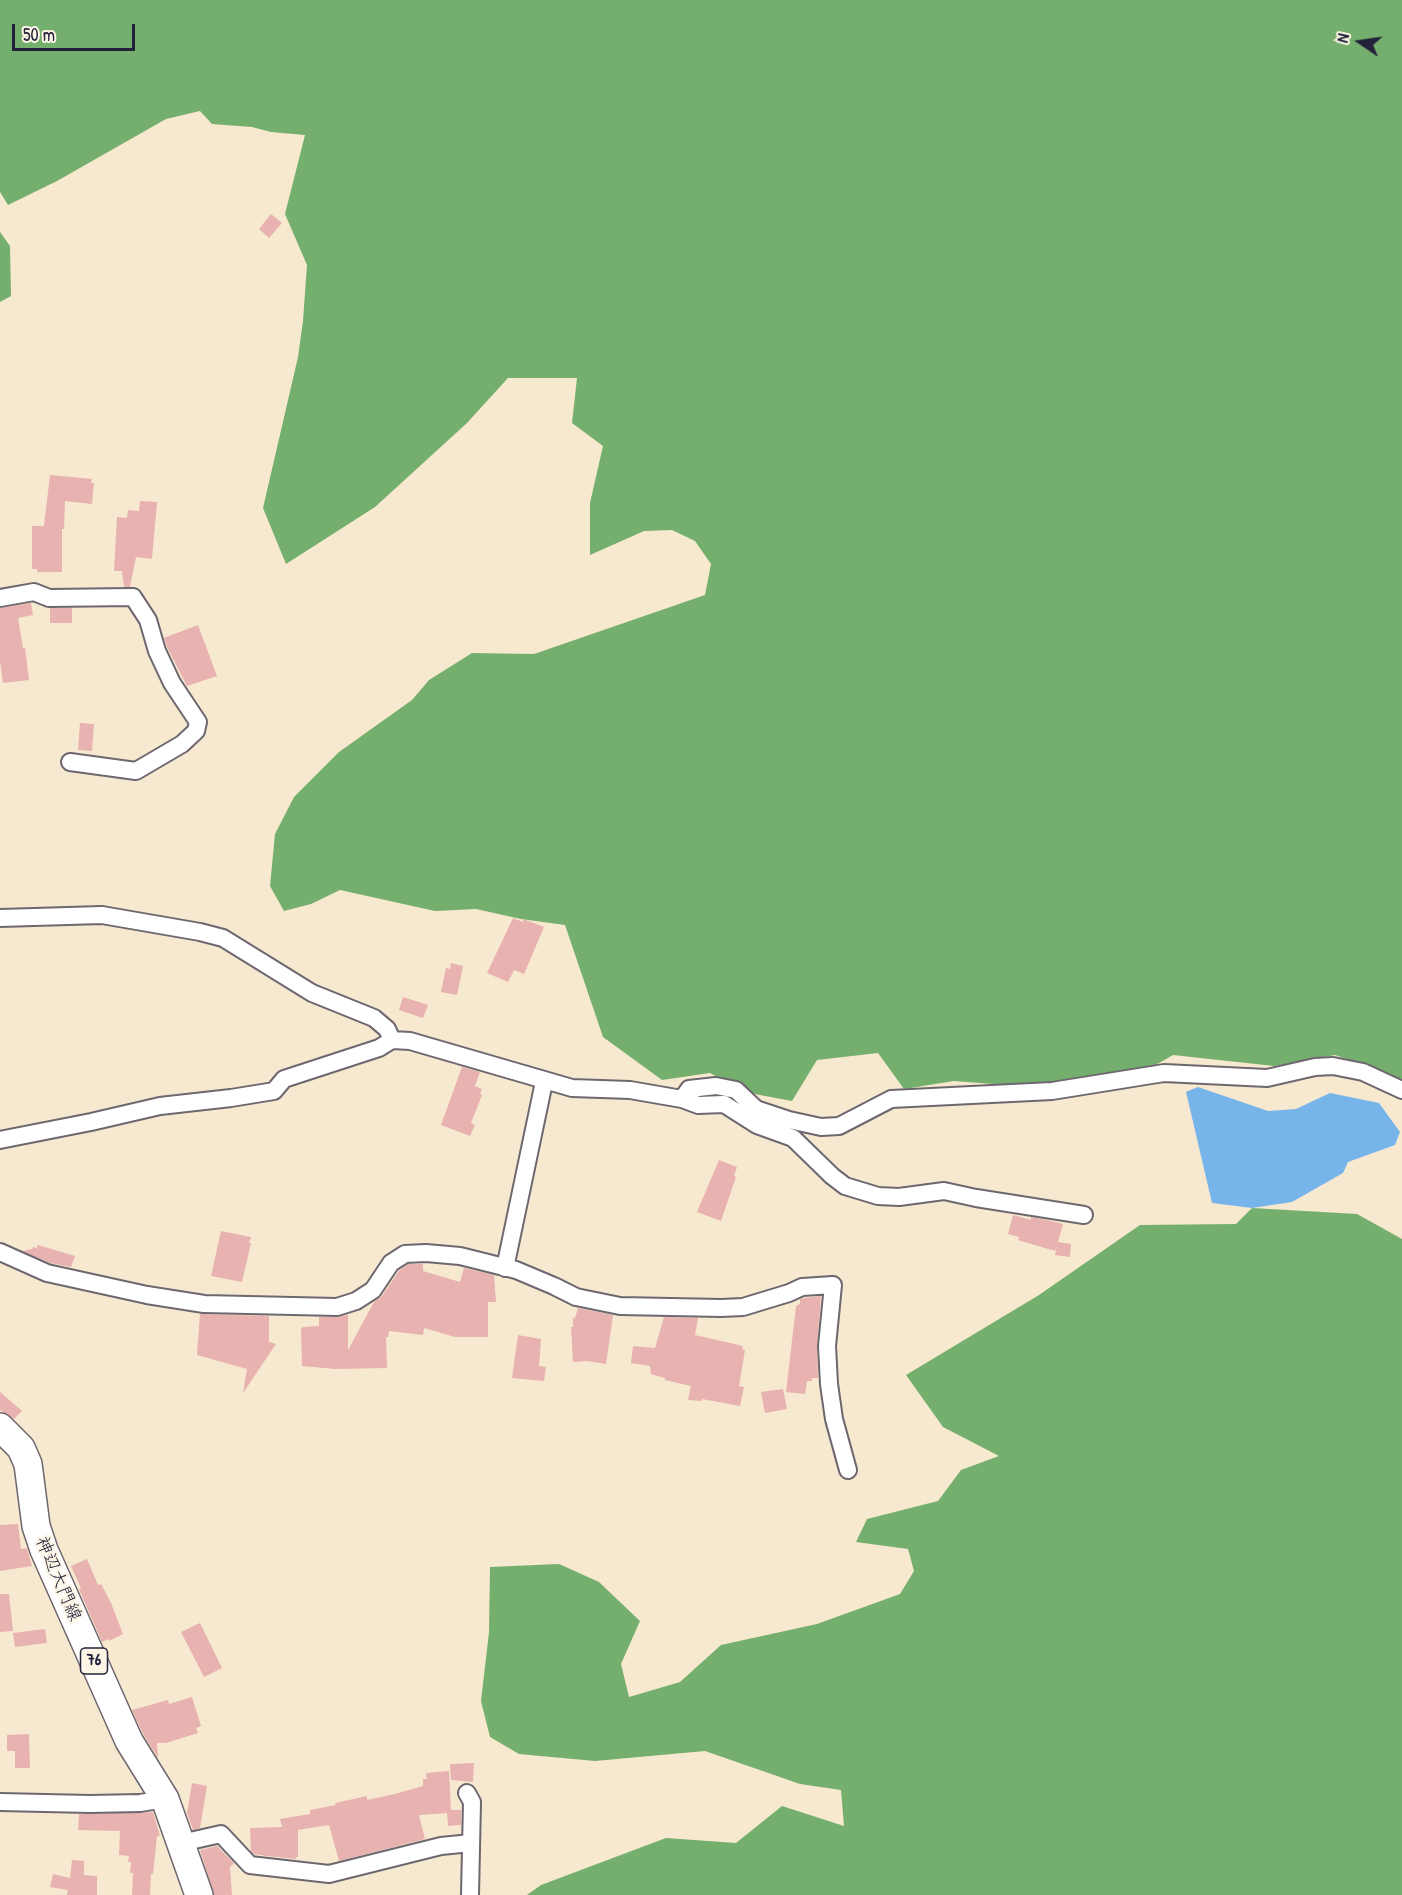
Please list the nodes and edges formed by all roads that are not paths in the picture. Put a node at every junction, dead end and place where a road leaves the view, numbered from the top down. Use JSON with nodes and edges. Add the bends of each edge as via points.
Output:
{"nodes":[{"id":1,"x":0,"y":598,"type":"edge"},
{"id":2,"x":70,"y":762,"type":"dead end"},
{"id":3,"x":0,"y":918,"type":"edge"},
{"id":4,"x":392,"y":1040,"type":"junction"},
{"id":5,"x":544,"y":1082,"type":"junction"},
{"id":6,"x":1402,"y":1090,"type":"edge"},
{"id":7,"x":682,"y":1099,"type":"junction"},
{"id":8,"x":0,"y":1140,"type":"edge"},
{"id":9,"x":1084,"y":1215,"type":"dead end"},
{"id":10,"x":0,"y":1252,"type":"edge"},
{"id":11,"x":505,"y":1268,"type":"junction"},
{"id":12,"x":0,"y":1426,"type":"edge"},
{"id":13,"x":848,"y":1470,"type":"dead end"},
{"id":14,"x":466,"y":1793,"type":"dead end"},
{"id":15,"x":165,"y":1799,"type":"junction"},
{"id":16,"x":0,"y":1802,"type":"edge"},
{"id":17,"x":181,"y":1843,"type":"junction"},
{"id":18,"x":471,"y":1843,"type":"junction"},
{"id":19,"x":199,"y":1895,"type":"edge"},
{"id":20,"x":470,"y":1895,"type":"edge"}],
"edges":[{"from":1,"to":2,"type":"street","via":[[34,592],[49,598],[133,597],[148,620],[172,683],[198,722],[196,730],[182,744],[136,771]]},
{"from":3,"to":4,"type":"street","via":[[102,915],[223,938],[312,993],[374,1018],[387,1029]]},
{"from":4,"to":5,"type":"street","via":[[410,1041]]},
{"from":4,"to":8,"type":"street","via":[[284,1080],[274,1091],[160,1106]]},
{"from":5,"to":7,"type":"street"},
{"from":5,"to":11,"type":"street"},
{"from":6,"to":7,"type":"street","via":[[1363,1072],[1333,1066],[1315,1066],[1267,1078],[1164,1073],[1052,1091],[891,1099],[839,1126],[821,1127],[756,1109],[735,1090],[716,1086],[689,1089]]},
{"from":7,"to":9,"type":"street","via":[[698,1105],[724,1104],[757,1125],[792,1138],[845,1186],[878,1196],[944,1191]]},
{"from":10,"to":11,"type":"street","via":[[47,1273],[147,1296],[204,1304],[337,1307],[373,1290],[392,1263],[405,1254],[460,1256]]},
{"from":11,"to":13,"type":"street","via":[[576,1297],[620,1306],[743,1307],[802,1287],[832,1285],[827,1346],[829,1384]]},
{"from":12,"to":15,"type":"main road","name":"神辺大門線","number":"76","via":[[21,1448],[28,1464],[36,1526],[45,1550],[129,1741]]},
{"from":14,"to":18,"type":"street","via":[[472,1802]]},
{"from":15,"to":16,"type":"street","via":[[120,1804]]},
{"from":15,"to":17,"type":"main road","name":"神辺大門線","number":"76"},
{"from":17,"to":18,"type":"street","via":[[221,1834],[250,1864],[329,1874],[441,1846]]},
{"from":17,"to":19,"type":"main road","name":"神辺大門線","number":"76"},
{"from":18,"to":20,"type":"street"}]}
